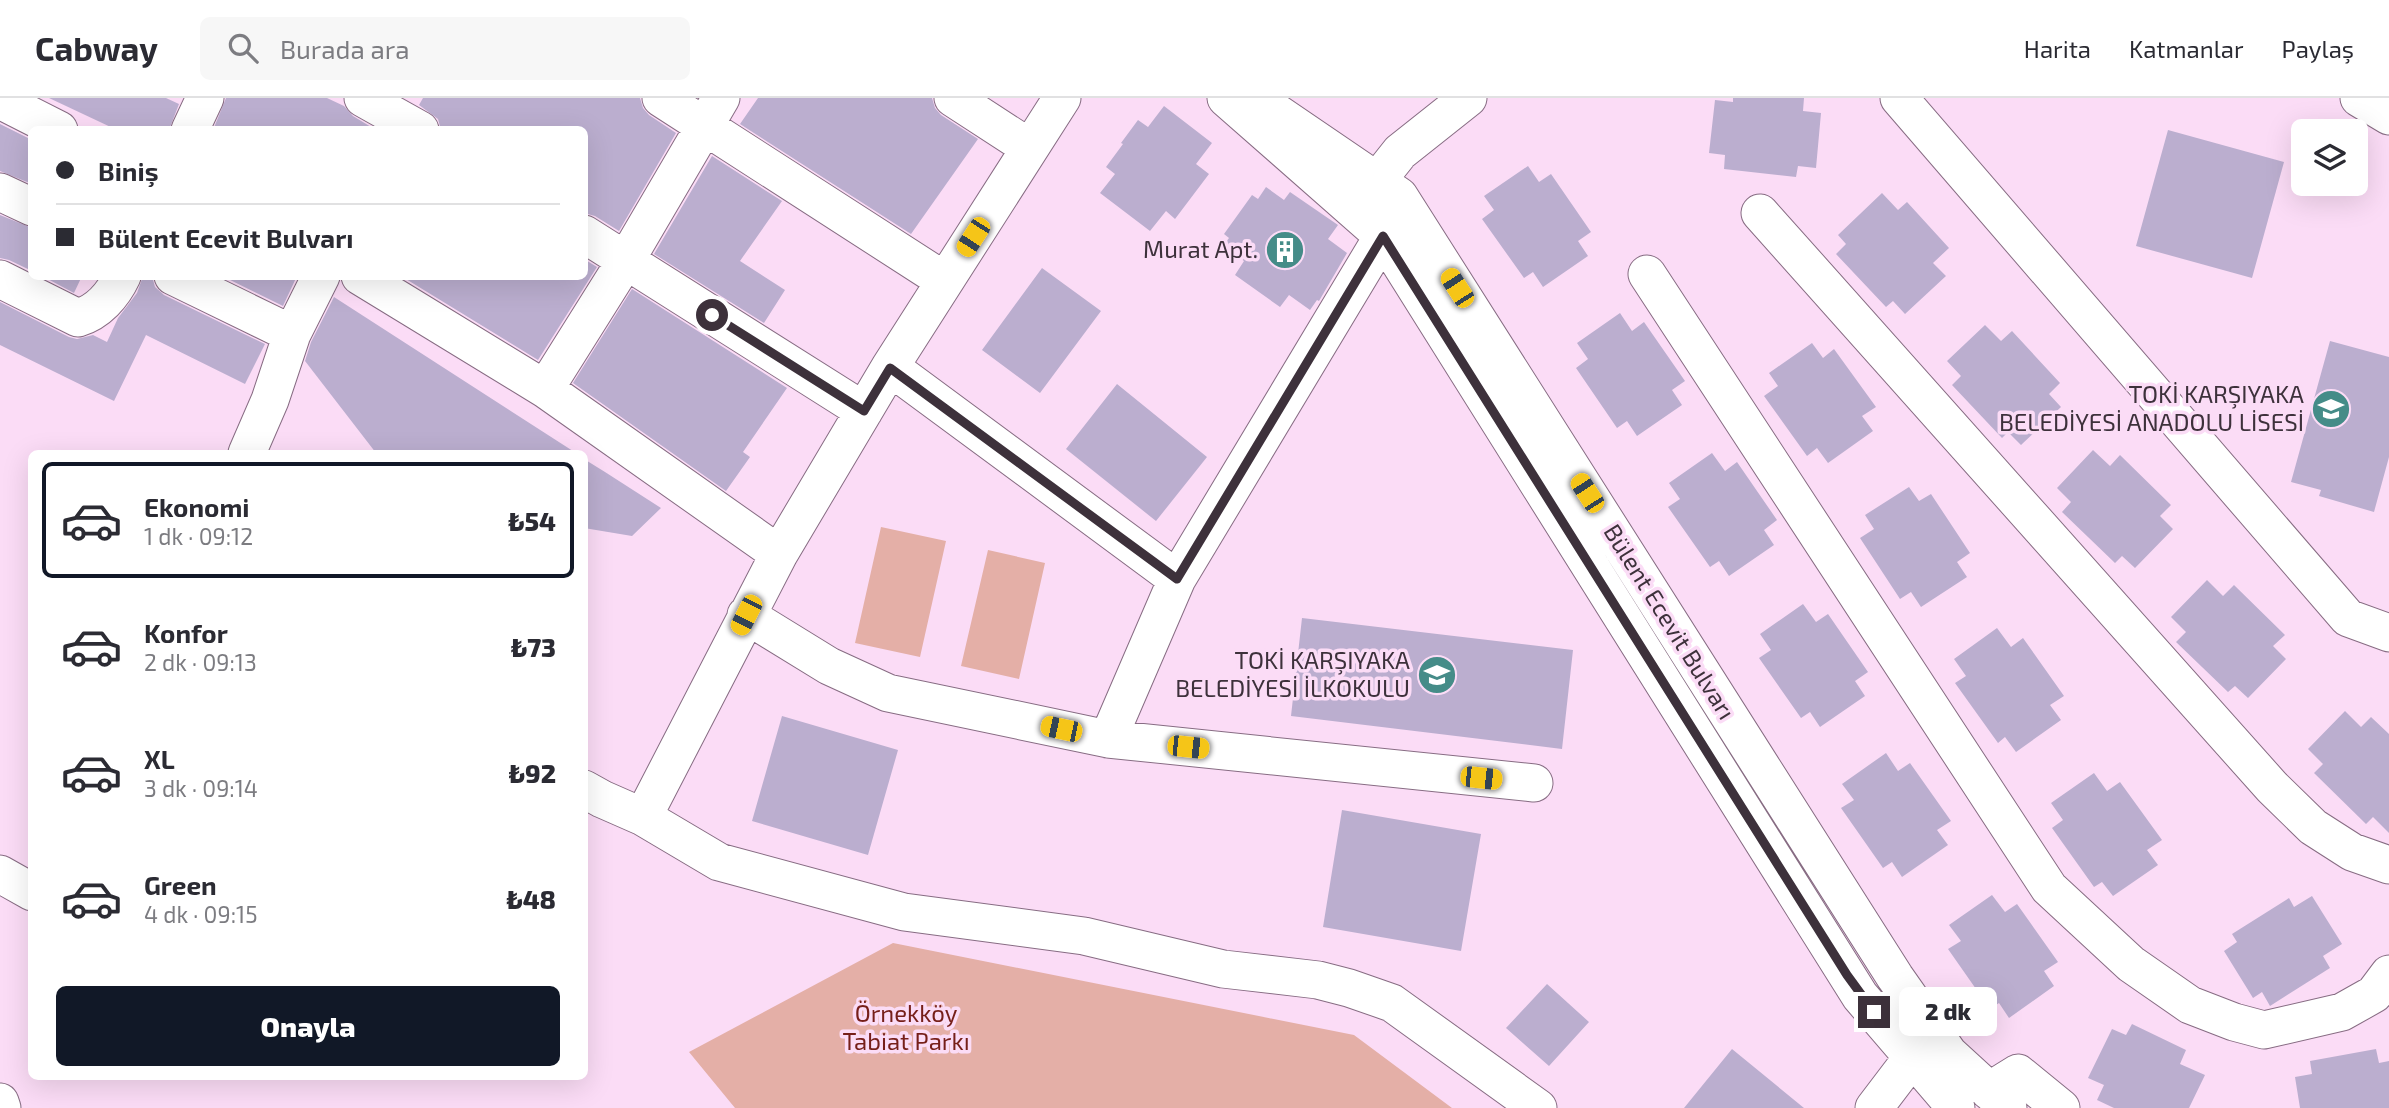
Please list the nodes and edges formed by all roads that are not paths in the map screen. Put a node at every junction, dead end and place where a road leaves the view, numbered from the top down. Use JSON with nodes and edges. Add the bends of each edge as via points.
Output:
{"nodes":[{"id":1,"x":205,"y":98,"type":"edge"},
{"id":2,"x":363,"y":98,"type":"edge"},
{"id":3,"x":661,"y":98,"type":"edge"},
{"id":4,"x":953,"y":98,"type":"edge"},
{"id":5,"x":1062,"y":98,"type":"edge"},
{"id":6,"x":1226,"y":98,"type":"edge"},
{"id":7,"x":1255,"y":98,"type":"edge"},
{"id":8,"x":1468,"y":98,"type":"edge"},
{"id":9,"x":1899,"y":98,"type":"edge"},
{"id":10,"x":2359,"y":98,"type":"edge"},
{"id":11,"x":0,"y":100,"type":"edge"},
{"id":12,"x":713,"y":111,"type":"edge"},
{"id":13,"x":2389,"y":116,"type":"edge"},
{"id":14,"x":407,"y":119,"type":"edge"},
{"id":15,"x":50,"y":126,"type":"edge"},
{"id":16,"x":192,"y":126,"type":"edge"},
{"id":17,"x":1030,"y":148,"type":"junction"},
{"id":18,"x":1377,"y":181,"type":"junction"},
{"id":19,"x":0,"y":192,"type":"edge"},
{"id":20,"x":28,"y":205,"type":"edge"},
{"id":21,"x":1759,"y":214,"type":"dead end"},
{"id":22,"x":588,"y":236,"type":"edge"},
{"id":23,"x":1383,"y":236,"type":"junction"},
{"id":24,"x":626,"y":260,"type":"junction"},
{"id":25,"x":1647,"y":274,"type":"dead end"},
{"id":26,"x":0,"y":279,"type":"edge"},
{"id":27,"x":119,"y":280,"type":"edge"},
{"id":28,"x":181,"y":280,"type":"edge"},
{"id":29,"x":318,"y":280,"type":"edge"},
{"id":30,"x":367,"y":280,"type":"edge"},
{"id":31,"x":945,"y":281,"type":"junction"},
{"id":32,"x":292,"y":334,"type":"junction"},
{"id":33,"x":890,"y":368,"type":"junction"},
{"id":34,"x":545,"y":389,"type":"junction"},
{"id":35,"x":864,"y":411,"type":"junction"},
{"id":36,"x":248,"y":450,"type":"edge"},
{"id":37,"x":779,"y":554,"type":"junction"},
{"id":38,"x":1177,"y":579,"type":"junction"},
{"id":39,"x":746,"y":615,"type":"junction"},
{"id":40,"x":2389,"y":633,"type":"edge"},
{"id":41,"x":1108,"y":739,"type":"junction"},
{"id":42,"x":1534,"y":783,"type":"dead end"},
{"id":43,"x":588,"y":791,"type":"edge"},
{"id":44,"x":643,"y":817,"type":"junction"},
{"id":45,"x":2389,"y":865,"type":"edge"},
{"id":46,"x":0,"y":874,"type":"edge"},
{"id":47,"x":28,"y":890,"type":"edge"},
{"id":48,"x":2389,"y":974,"type":"edge"},
{"id":49,"x":1912,"y":1058,"type":"junction"},
{"id":50,"x":1998,"y":1099,"type":"edge"},
{"id":51,"x":0,"y":1102,"type":"edge"},
{"id":52,"x":2,"y":1108,"type":"edge"},
{"id":53,"x":1538,"y":1108,"type":"edge"},
{"id":54,"x":1874,"y":1108,"type":"edge"},
{"id":55,"x":1956,"y":1108,"type":"edge"},
{"id":56,"x":2061,"y":1108,"type":"edge"}],
"edges":[{"from":1,"to":16,"type":"street"},
{"from":2,"to":14,"type":"street"},
{"from":3,"to":12,"type":"street"},
{"from":4,"to":17,"type":"street"},
{"from":5,"to":17,"type":"street"},
{"from":6,"to":23,"type":"street","name":"Bülent Ecevit Bulvarı"},
{"from":7,"to":18,"type":"street","name":"Bülent Ecevit Bulvarı"},
{"from":8,"to":18,"type":"street","via":[[1400,152]]},
{"from":9,"to":40,"type":"street","via":[[2347,618]]},
{"from":10,"to":13,"type":"street"},
{"from":11,"to":15,"type":"street"},
{"from":12,"to":24,"type":"street"},
{"from":12,"to":31,"type":"street"},
{"from":17,"to":31,"type":"street"},
{"from":18,"to":23,"type":"street"},
{"from":18,"to":50,"type":"street","name":"Bülent Ecevit Bulvarı","via":[[1399,196],[1895,977],[1949,1054]]},
{"from":19,"to":20,"type":"street"},
{"from":21,"to":45,"type":"street","via":[[2272,787],[2312,827],[2352,852]]},
{"from":22,"to":24,"type":"street"},
{"from":23,"to":38,"type":"street"},
{"from":23,"to":49,"type":"street","name":"Bülent Ecevit Bulvarı","via":[[1860,996]]},
{"from":24,"to":34,"type":"street"},
{"from":24,"to":35,"type":"street"},
{"from":25,"to":48,"type":"street","via":[[2049,888],[2131,964],[2190,1005],[2264,1030],[2342,1012],[2374,994]]},
{"from":26,"to":27,"type":"street","via":[[78,318],[114,292]]},
{"from":28,"to":32,"type":"street"},
{"from":29,"to":32,"type":"street"},
{"from":30,"to":34,"type":"street"},
{"from":31,"to":33,"type":"street"},
{"from":32,"to":36,"type":"street"},
{"from":33,"to":35,"type":"street"},
{"from":33,"to":38,"type":"street"},
{"from":34,"to":37,"type":"street"},
{"from":35,"to":37,"type":"street"},
{"from":37,"to":39,"type":"street"},
{"from":38,"to":41,"type":"street"},
{"from":39,"to":41,"type":"street","via":[[829,666],[888,693]]},
{"from":39,"to":44,"type":"street"},
{"from":41,"to":42,"type":"street"},
{"from":43,"to":44,"type":"street"},
{"from":44,"to":53,"type":"street","via":[[719,862],[904,912],[1084,936],[1223,969],[1349,988],[1392,1003]]},
{"from":46,"to":47,"type":"street"},
{"from":49,"to":54,"type":"street"},
{"from":49,"to":55,"type":"street","name":"Bülent Ecevit Bulvarı"},
{"from":50,"to":56,"type":"street","via":[[2018,1073]]},
{"from":51,"to":52,"type":"street"}]}
